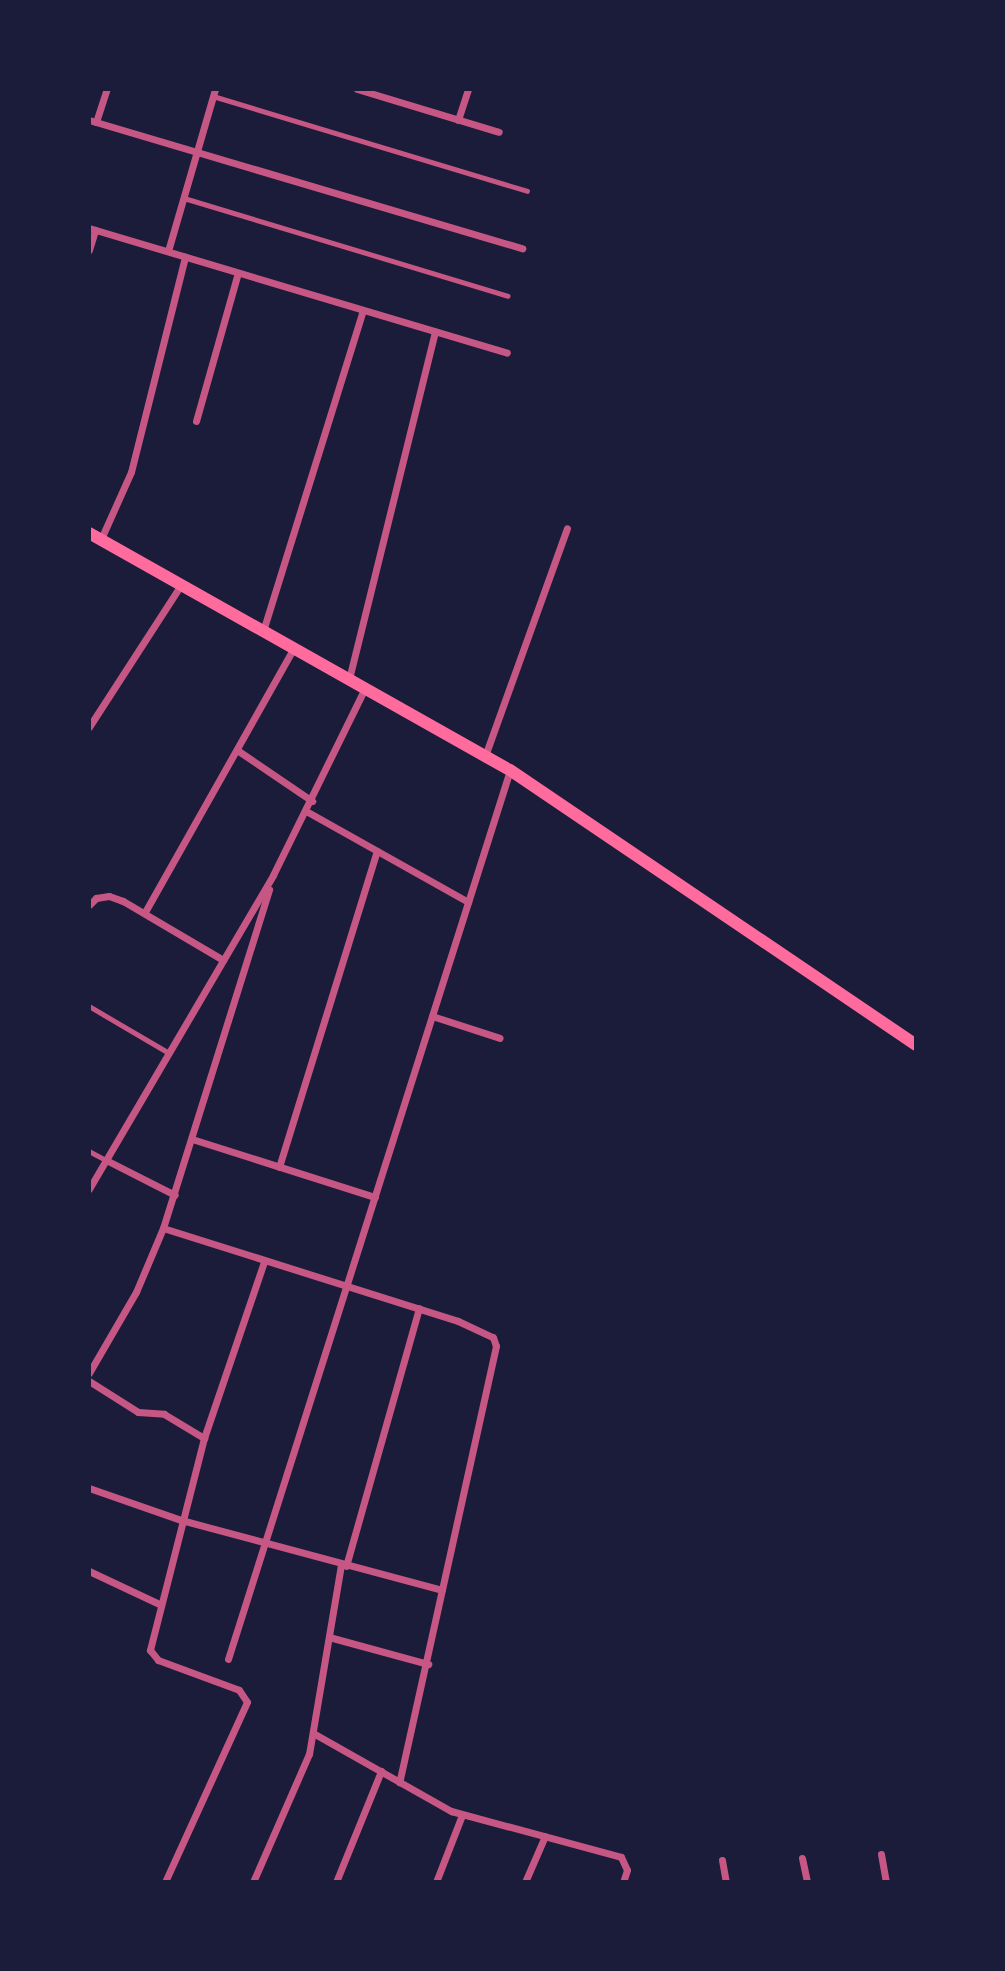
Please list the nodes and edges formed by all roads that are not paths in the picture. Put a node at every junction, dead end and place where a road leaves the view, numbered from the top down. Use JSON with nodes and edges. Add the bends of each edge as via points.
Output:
{"nodes":[{"id":1,"x":107,"y":89,"type":"edge"},
{"id":2,"x":357,"y":89,"type":"edge"},
{"id":3,"x":468,"y":89,"type":"edge"},
{"id":4,"x":214,"y":93,"type":"edge"},
{"id":5,"x":458,"y":120,"type":"junction"},
{"id":6,"x":93,"y":121,"type":"edge"},
{"id":7,"x":499,"y":132,"type":"dead end"},
{"id":8,"x":196,"y":153,"type":"junction"},
{"id":9,"x":527,"y":191,"type":"dead end"},
{"id":10,"x":184,"y":198,"type":"junction"},
{"id":11,"x":92,"y":229,"type":"edge"},
{"id":12,"x":522,"y":248,"type":"dead end"},
{"id":13,"x":89,"y":250,"type":"edge"},
{"id":14,"x":168,"y":251,"type":"junction"},
{"id":15,"x":185,"y":257,"type":"junction"},
{"id":16,"x":238,"y":273,"type":"junction"},
{"id":17,"x":508,"y":296,"type":"dead end"},
{"id":18,"x":363,"y":310,"type":"junction"},
{"id":19,"x":435,"y":331,"type":"junction"},
{"id":20,"x":508,"y":353,"type":"dead end"},
{"id":21,"x":196,"y":421,"type":"dead end"},
{"id":22,"x":567,"y":528,"type":"dead end"},
{"id":23,"x":95,"y":536,"type":"edge"},
{"id":24,"x":181,"y":585,"type":"junction"},
{"id":25,"x":263,"y":631,"type":"junction"},
{"id":26,"x":294,"y":648,"type":"junction"},
{"id":27,"x":349,"y":679,"type":"junction"},
{"id":28,"x":365,"y":688,"type":"junction"},
{"id":29,"x":89,"y":727,"type":"edge"},
{"id":30,"x":237,"y":750,"type":"junction"},
{"id":31,"x":485,"y":756,"type":"junction"},
{"id":32,"x":510,"y":770,"type":"junction"},
{"id":33,"x":312,"y":801,"type":"junction"},
{"id":34,"x":306,"y":811,"type":"junction"},
{"id":35,"x":377,"y":851,"type":"junction"},
{"id":36,"x":273,"y":875,"type":"junction"},
{"id":37,"x":468,"y":902,"type":"junction"},
{"id":38,"x":89,"y":905,"type":"edge"},
{"id":39,"x":145,"y":912,"type":"junction"},
{"id":40,"x":223,"y":960,"type":"junction"},
{"id":41,"x":89,"y":1006,"type":"edge"},
{"id":42,"x":432,"y":1016,"type":"junction"},
{"id":43,"x":500,"y":1038,"type":"dead end"},
{"id":44,"x":916,"y":1045,"type":"edge"},
{"id":45,"x":169,"y":1054,"type":"junction"},
{"id":46,"x":192,"y":1139,"type":"junction"},
{"id":47,"x":89,"y":1151,"type":"edge"},
{"id":48,"x":106,"y":1160,"type":"junction"},
{"id":49,"x":279,"y":1167,"type":"junction"},
{"id":50,"x":89,"y":1189,"type":"edge"},
{"id":51,"x":175,"y":1195,"type":"junction"},
{"id":52,"x":375,"y":1197,"type":"junction"},
{"id":53,"x":163,"y":1228,"type":"junction"},
{"id":54,"x":264,"y":1262,"type":"junction"},
{"id":55,"x":346,"y":1286,"type":"junction"},
{"id":56,"x":419,"y":1308,"type":"junction"},
{"id":57,"x":89,"y":1373,"type":"edge"},
{"id":58,"x":89,"y":1381,"type":"edge"},
{"id":59,"x":204,"y":1438,"type":"junction"},
{"id":60,"x":89,"y":1488,"type":"edge"},
{"id":61,"x":181,"y":1520,"type":"junction"},
{"id":62,"x":265,"y":1545,"type":"junction"},
{"id":63,"x":343,"y":1565,"type":"junction"},
{"id":64,"x":89,"y":1571,"type":"edge"},
{"id":65,"x":442,"y":1590,"type":"junction"},
{"id":66,"x":159,"y":1604,"type":"junction"},
{"id":67,"x":329,"y":1637,"type":"junction"},
{"id":68,"x":229,"y":1659,"type":"dead end"},
{"id":69,"x":428,"y":1664,"type":"junction"},
{"id":70,"x":313,"y":1733,"type":"junction"},
{"id":71,"x":381,"y":1771,"type":"junction"},
{"id":72,"x":399,"y":1782,"type":"junction"},
{"id":73,"x":462,"y":1815,"type":"junction"},
{"id":74,"x":545,"y":1836,"type":"junction"},
{"id":75,"x":881,"y":1854,"type":"dead end"},
{"id":76,"x":803,"y":1858,"type":"dead end"},
{"id":77,"x":722,"y":1860,"type":"dead end"},
{"id":78,"x":165,"y":1882,"type":"edge"},
{"id":79,"x":253,"y":1882,"type":"edge"},
{"id":80,"x":336,"y":1882,"type":"edge"},
{"id":81,"x":436,"y":1882,"type":"edge"},
{"id":82,"x":525,"y":1882,"type":"edge"},
{"id":83,"x":623,"y":1882,"type":"edge"},
{"id":84,"x":726,"y":1882,"type":"edge"},
{"id":85,"x":807,"y":1882,"type":"edge"},
{"id":86,"x":886,"y":1882,"type":"edge"}],
"edges":[{"from":1,"to":6,"type":"street"},
{"from":2,"to":5,"type":"street"},
{"from":3,"to":5,"type":"street"},
{"from":4,"to":8,"type":"street"},
{"from":4,"to":9,"type":"lane"},
{"from":5,"to":7,"type":"street"},
{"from":6,"to":8,"type":"street"},
{"from":8,"to":10,"type":"street"},
{"from":8,"to":12,"type":"street"},
{"from":10,"to":14,"type":"street"},
{"from":10,"to":17,"type":"lane"},
{"from":11,"to":13,"type":"street"},
{"from":11,"to":14,"type":"street"},
{"from":14,"to":15,"type":"street"},
{"from":15,"to":16,"type":"street"},
{"from":15,"to":23,"type":"street","via":[[131,472]]},
{"from":16,"to":18,"type":"street"},
{"from":16,"to":21,"type":"street"},
{"from":18,"to":19,"type":"street"},
{"from":18,"to":25,"type":"street"},
{"from":19,"to":20,"type":"street"},
{"from":19,"to":27,"type":"street"},
{"from":22,"to":31,"type":"street"},
{"from":23,"to":24,"type":"main road"},
{"from":24,"to":25,"type":"main road"},
{"from":24,"to":29,"type":"street"},
{"from":25,"to":26,"type":"main road"},
{"from":26,"to":27,"type":"main road"},
{"from":26,"to":30,"type":"street"},
{"from":27,"to":28,"type":"main road"},
{"from":28,"to":31,"type":"main road"},
{"from":28,"to":33,"type":"street"},
{"from":30,"to":33,"type":"street"},
{"from":30,"to":39,"type":"street"},
{"from":31,"to":32,"type":"main road"},
{"from":32,"to":37,"type":"street"},
{"from":32,"to":44,"type":"main road"},
{"from":33,"to":34,"type":"street"},
{"from":34,"to":35,"type":"street"},
{"from":34,"to":36,"type":"street"},
{"from":35,"to":37,"type":"street"},
{"from":35,"to":49,"type":"street"},
{"from":36,"to":40,"type":"street"},
{"from":36,"to":46,"type":"street"},
{"from":37,"to":42,"type":"street"},
{"from":38,"to":39,"type":"street","via":[[96,898],[109,896]]},
{"from":39,"to":40,"type":"street"},
{"from":40,"to":45,"type":"street"},
{"from":41,"to":45,"type":"lane"},
{"from":42,"to":43,"type":"street"},
{"from":42,"to":52,"type":"street"},
{"from":45,"to":48,"type":"street"},
{"from":46,"to":49,"type":"street"},
{"from":46,"to":51,"type":"street"},
{"from":47,"to":48,"type":"lane"},
{"from":48,"to":50,"type":"street"},
{"from":48,"to":51,"type":"street"},
{"from":49,"to":52,"type":"street"},
{"from":51,"to":53,"type":"street"},
{"from":52,"to":55,"type":"street"},
{"from":53,"to":54,"type":"street"},
{"from":53,"to":57,"type":"street","via":[[136,1292]]},
{"from":54,"to":55,"type":"street"},
{"from":54,"to":59,"type":"street"},
{"from":55,"to":56,"type":"street"},
{"from":55,"to":62,"type":"street"},
{"from":56,"to":63,"type":"street"},
{"from":56,"to":65,"type":"street","via":[[484,1332],[496,1346]]},
{"from":58,"to":59,"type":"street","via":[[138,1412],[164,1415]]},
{"from":59,"to":61,"type":"street"},
{"from":60,"to":61,"type":"street"},
{"from":61,"to":62,"type":"street"},
{"from":61,"to":66,"type":"street"},
{"from":62,"to":63,"type":"street"},
{"from":62,"to":68,"type":"street"},
{"from":63,"to":65,"type":"street"},
{"from":63,"to":67,"type":"street"},
{"from":64,"to":66,"type":"street"},
{"from":65,"to":69,"type":"street"},
{"from":66,"to":78,"type":"street","via":[[149,1643],[154,1656],[239,1690],[247,1702]]},
{"from":67,"to":69,"type":"street"},
{"from":67,"to":70,"type":"street"},
{"from":69,"to":72,"type":"street"},
{"from":70,"to":71,"type":"street"},
{"from":70,"to":79,"type":"street","via":[[309,1754]]},
{"from":71,"to":72,"type":"street"},
{"from":71,"to":80,"type":"street"},
{"from":72,"to":73,"type":"street"},
{"from":73,"to":74,"type":"street"},
{"from":73,"to":81,"type":"street"},
{"from":74,"to":82,"type":"street"},
{"from":74,"to":83,"type":"street","via":[[621,1857],[626,1870]]},
{"from":75,"to":86,"type":"street"},
{"from":76,"to":85,"type":"street"},
{"from":77,"to":84,"type":"street"}]}
